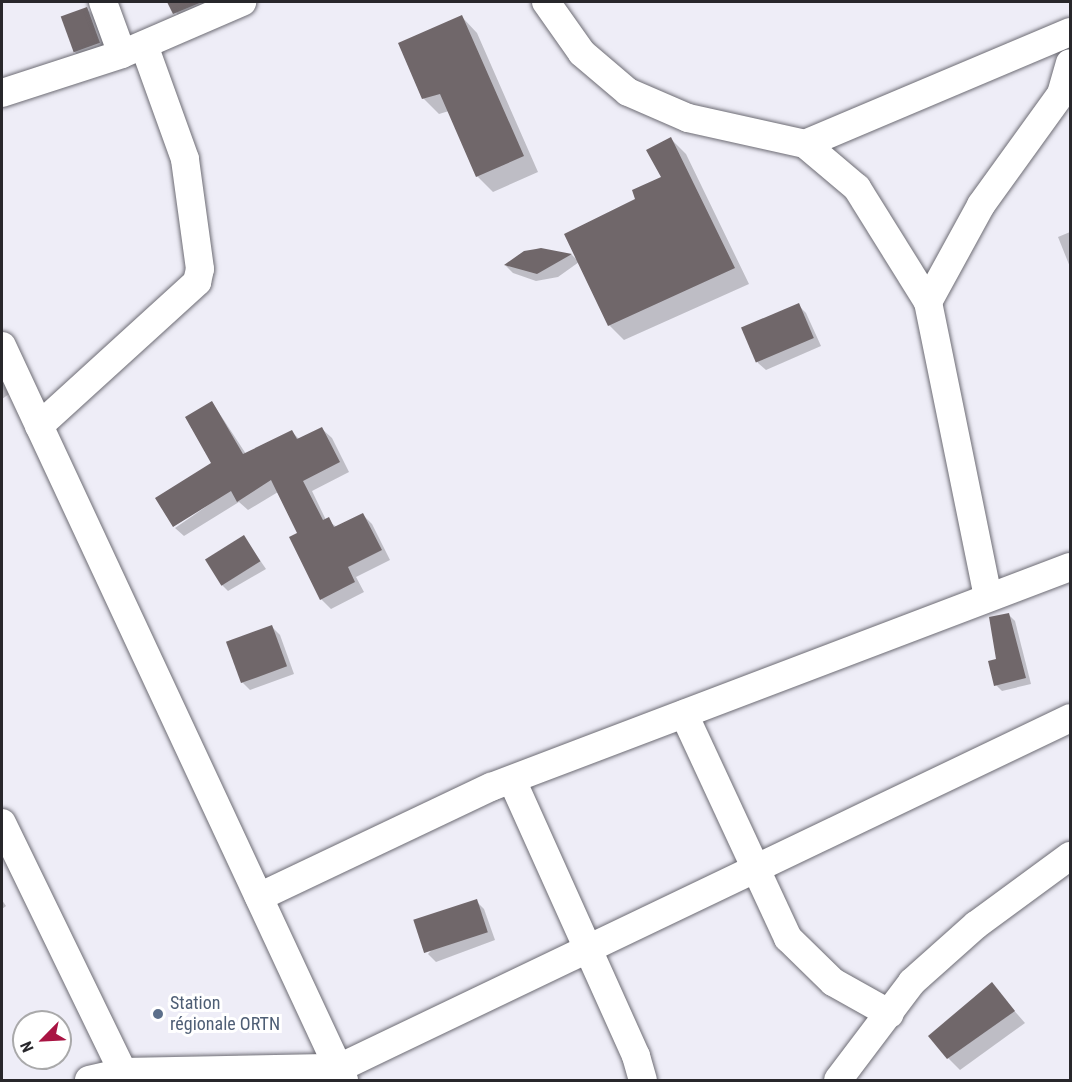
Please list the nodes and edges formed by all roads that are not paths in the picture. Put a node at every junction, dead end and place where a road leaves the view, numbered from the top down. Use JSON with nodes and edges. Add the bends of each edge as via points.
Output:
{"nodes":[{"id":1,"x":103,"y":2,"type":"edge"},
{"id":2,"x":242,"y":2,"type":"edge"},
{"id":3,"x":546,"y":2,"type":"edge"},
{"id":4,"x":1071,"y":32,"type":"edge"},
{"id":5,"x":133,"y":49,"type":"junction"},
{"id":6,"x":1071,"y":63,"type":"edge"},
{"id":7,"x":2,"y":93,"type":"edge"},
{"id":8,"x":805,"y":144,"type":"junction"},
{"id":9,"x":928,"y":302,"type":"junction"},
{"id":10,"x":2,"y":346,"type":"edge"},
{"id":11,"x":39,"y":426,"type":"junction"},
{"id":12,"x":1071,"y":567,"type":"edge"},
{"id":13,"x":988,"y":597,"type":"junction"},
{"id":14,"x":684,"y":714,"type":"junction"},
{"id":15,"x":1071,"y":718,"type":"edge"},
{"id":16,"x":512,"y":780,"type":"junction"},
{"id":17,"x":2,"y":823,"type":"edge"},
{"id":18,"x":1070,"y":861,"type":"edge"},
{"id":19,"x":756,"y":868,"type":"junction"},
{"id":20,"x":259,"y":897,"type":"junction"},
{"id":21,"x":588,"y":948,"type":"junction"},
{"id":22,"x":890,"y":1014,"type":"junction"},
{"id":23,"x":123,"y":1072,"type":"junction"},
{"id":24,"x":341,"y":1074,"type":"edge"},
{"id":25,"x":89,"y":1080,"type":"edge"},
{"id":26,"x":643,"y":1080,"type":"edge"},
{"id":27,"x":838,"y":1080,"type":"edge"}],
"edges":[{"from":1,"to":5,"type":"street"},
{"from":2,"to":5,"type":"street"},
{"from":3,"to":8,"type":"street","via":[[582,53],[628,92],[688,118]]},
{"from":4,"to":8,"type":"street"},
{"from":5,"to":7,"type":"street"},
{"from":5,"to":11,"type":"street","via":[[185,159],[200,269],[197,282]]},
{"from":6,"to":9,"type":"street","via":[[1060,94],[981,205]]},
{"from":8,"to":9,"type":"street","via":[[857,188]]},
{"from":9,"to":13,"type":"street"},
{"from":10,"to":11,"type":"street"},
{"from":11,"to":20,"type":"street"},
{"from":12,"to":13,"type":"street"},
{"from":13,"to":14,"type":"street"},
{"from":14,"to":16,"type":"street"},
{"from":14,"to":19,"type":"street"},
{"from":15,"to":19,"type":"street"},
{"from":16,"to":20,"type":"street"},
{"from":16,"to":21,"type":"street"},
{"from":17,"to":23,"type":"street"},
{"from":18,"to":22,"type":"street","via":[[976,926],[912,982]]},
{"from":19,"to":21,"type":"street"},
{"from":19,"to":22,"type":"street","via":[[788,938],[833,982]]},
{"from":20,"to":24,"type":"street"},
{"from":21,"to":24,"type":"street"},
{"from":21,"to":26,"type":"street"},
{"from":22,"to":27,"type":"street"},
{"from":23,"to":24,"type":"street"},
{"from":23,"to":25,"type":"street"}]}
